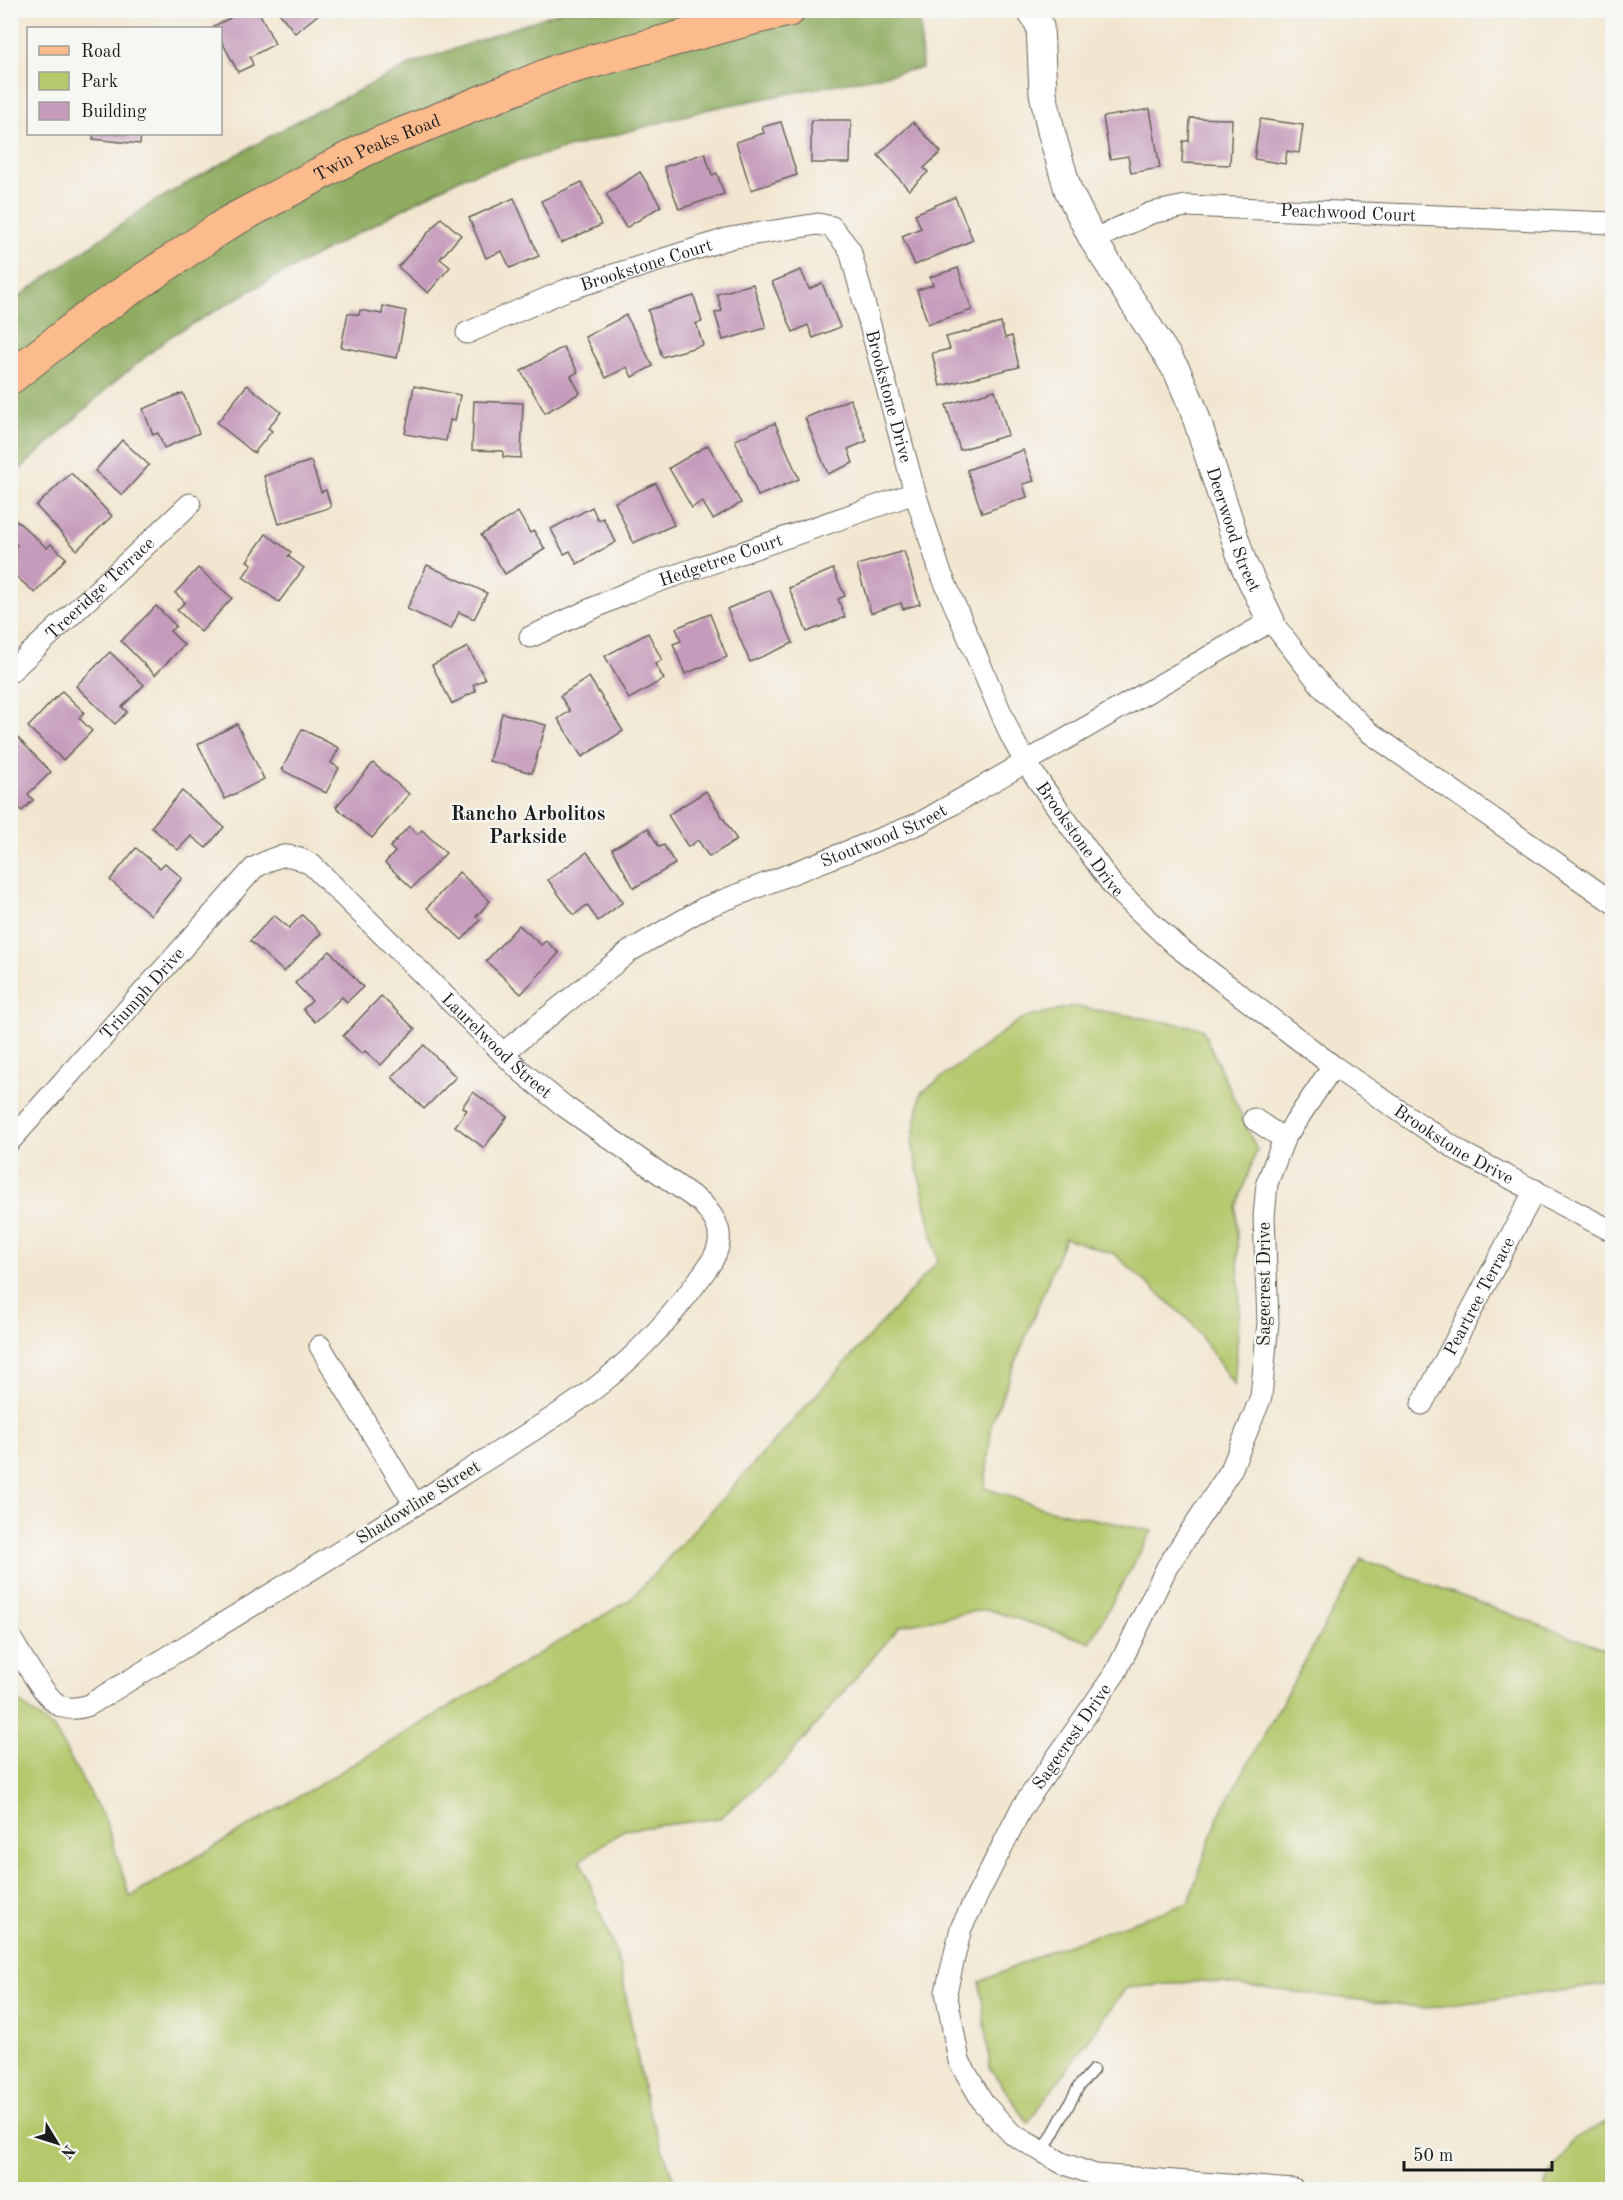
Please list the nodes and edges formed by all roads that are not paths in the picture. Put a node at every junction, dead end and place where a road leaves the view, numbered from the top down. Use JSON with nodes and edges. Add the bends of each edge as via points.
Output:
{"nodes":[{"id":1,"x":789,"y":10,"type":"edge"},
{"id":2,"x":1042,"y":16,"type":"edge"},
{"id":3,"x":1612,"y":223,"type":"edge"},
{"id":4,"x":832,"y":227,"type":"joint"},
{"id":5,"x":1093,"y":240,"type":"junction"},
{"id":6,"x":467,"y":333,"type":"dead end"},
{"id":7,"x":10,"y":378,"type":"edge"},
{"id":8,"x":915,"y":493,"type":"junction"},
{"id":9,"x":190,"y":504,"type":"dead end"},
{"id":10,"x":1271,"y":621,"type":"junction"},
{"id":11,"x":530,"y":637,"type":"dead end"},
{"id":12,"x":10,"y":672,"type":"edge"},
{"id":13,"x":1025,"y":762,"type":"junction"},
{"id":14,"x":279,"y":855,"type":"joint"},
{"id":15,"x":1612,"y":902,"type":"edge"},
{"id":16,"x":503,"y":1053,"type":"junction"},
{"id":17,"x":1333,"y":1066,"type":"junction"},
{"id":18,"x":1254,"y":1119,"type":"dead end"},
{"id":19,"x":1284,"y":1139,"type":"junction"},
{"id":20,"x":10,"y":1141,"type":"edge"},
{"id":21,"x":1535,"y":1190,"type":"junction"},
{"id":22,"x":720,"y":1231,"type":"joint"},
{"id":23,"x":1612,"y":1231,"type":"edge"},
{"id":24,"x":320,"y":1346,"type":"dead end"},
{"id":25,"x":1422,"y":1404,"type":"dead end"},
{"id":26,"x":415,"y":1505,"type":"junction"},
{"id":27,"x":10,"y":1637,"type":"edge"},
{"id":28,"x":1093,"y":2070,"type":"dead end"},
{"id":29,"x":1043,"y":2152,"type":"junction"},
{"id":30,"x":1294,"y":2190,"type":"edge"}],
"edges":[{"from":1,"to":7,"type":"main road","name":"Twin Peaks Road","via":[[560,70],[366,149],[228,223],[91,315]]},
{"from":2,"to":5,"type":"street","name":"Deerwood Street","via":[[1043,93],[1051,131],[1068,190]]},
{"from":3,"to":5,"type":"street","name":"Peachwood Court","via":[[1186,206],[1151,213]]},
{"from":4,"to":6,"type":"street","name":"Brookstone Court","via":[[818,224],[730,238],[566,290]]},
{"from":4,"to":8,"type":"street","name":"Brookstone Drive","via":[[850,250]]},
{"from":5,"to":10,"type":"street","name":"Deerwood Street","via":[[1177,371],[1193,408],[1243,563]]},
{"from":8,"to":11,"type":"street","name":"Hedgetree Court","via":[[633,590]]},
{"from":8,"to":13,"type":"street","name":"Brookstone Drive","via":[[940,571]]},
{"from":9,"to":12,"type":"street","name":"Treeridge Terrace"},
{"from":10,"to":13,"type":"street","name":"Stoutwood Street"},
{"from":10,"to":15,"type":"street","name":"Deerwood Street","via":[[1323,688],[1369,732]]},
{"from":13,"to":16,"type":"street","name":"Stoutwood Street","via":[[920,823],[704,908],[630,951]]},
{"from":13,"to":17,"type":"street","name":"Brookstone Drive","via":[[1113,886],[1175,945]]},
{"from":14,"to":16,"type":"street","name":"Laurelwood Street","via":[[300,858],[312,865]]},
{"from":14,"to":20,"type":"street","name":"Triumph Drive","via":[[254,868]]},
{"from":16,"to":22,"type":"street","name":"Laurelwood Street","via":[[564,1106],[702,1203],[714,1216]]},
{"from":17,"to":19,"type":"street","name":"Sagecrest Drive"},
{"from":17,"to":21,"type":"street","name":"Brookstone Drive","via":[[1462,1153]]},
{"from":18,"to":19,"type":"street"},
{"from":19,"to":29,"type":"street","name":"Sagecrest Drive","via":[[1267,1183],[1264,1217],[1268,1322],[1261,1397],[1231,1470],[1167,1567],[1116,1672],[1021,1809],[961,1928],[946,1992],[959,2061],[984,2104],[1012,2134]]},
{"from":21,"to":23,"type":"street","name":"Brookstone Drive"},
{"from":21,"to":25,"type":"street","name":"Peartree Terrace"},
{"from":22,"to":26,"type":"street","name":"Shadowline Street","via":[[715,1257],[702,1275],[659,1329],[624,1363],[586,1394]]},
{"from":24,"to":26,"type":"street"},
{"from":26,"to":27,"type":"street","name":"Shadowline Street","via":[[89,1705],[61,1706],[45,1691]]},
{"from":28,"to":29,"type":"lane","via":[[1079,2086]]},
{"from":29,"to":30,"type":"street","name":"Sagecrest Drive","via":[[1095,2175]]}]}
